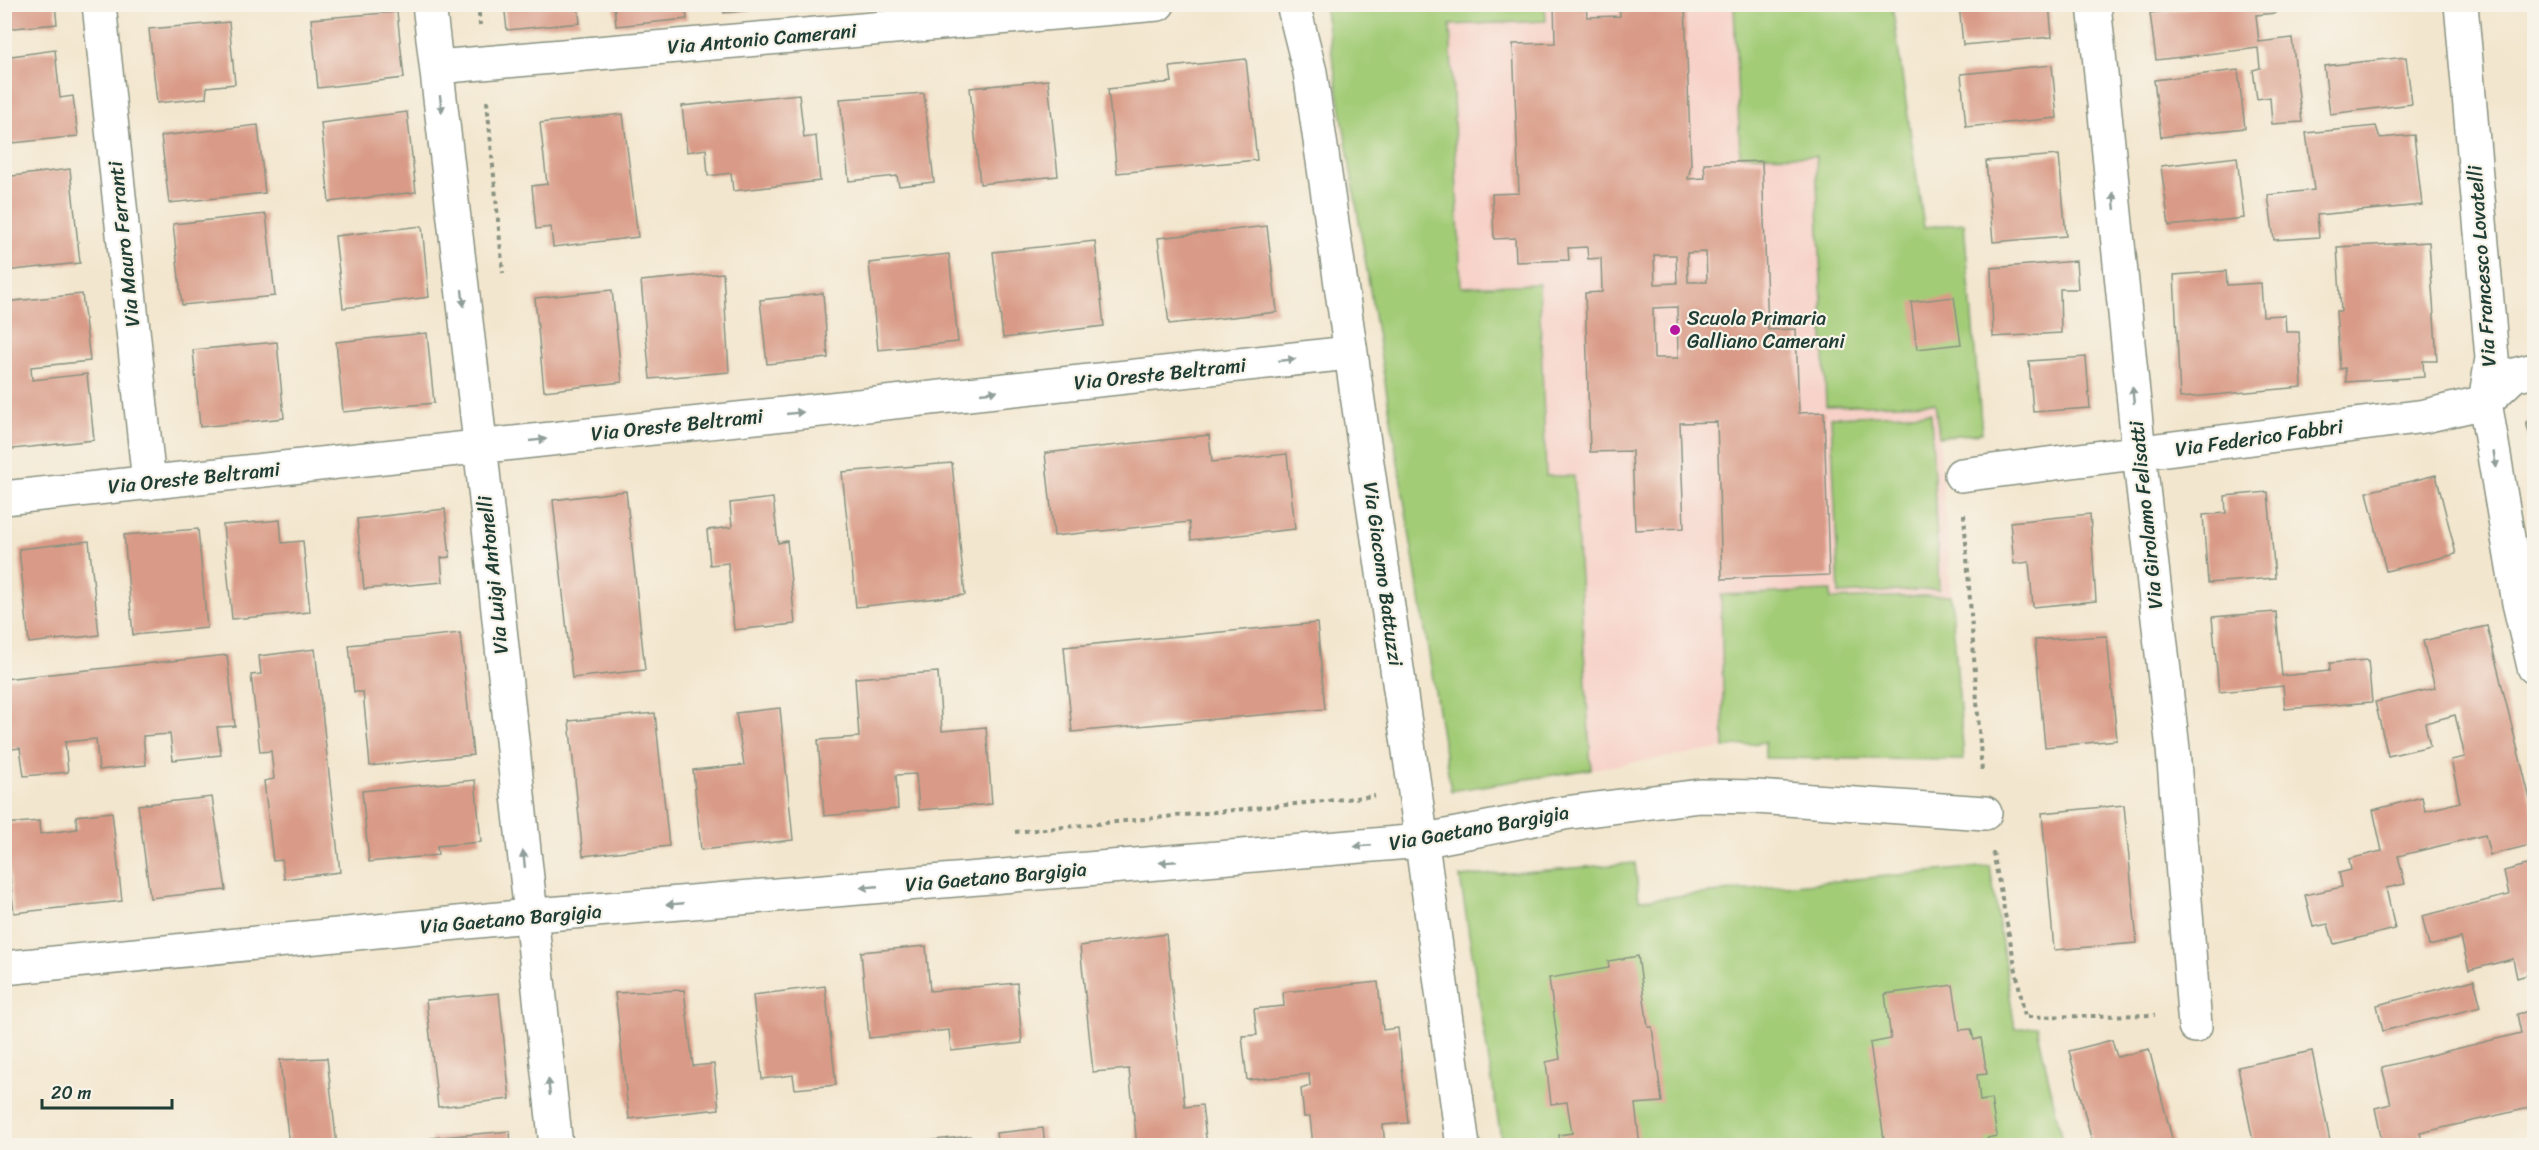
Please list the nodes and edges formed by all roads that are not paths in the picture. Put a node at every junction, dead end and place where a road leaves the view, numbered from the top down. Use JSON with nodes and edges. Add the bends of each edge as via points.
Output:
{"nodes":[{"id":1,"x":99,"y":4,"type":"edge"},
{"id":2,"x":429,"y":4,"type":"edge"},
{"id":3,"x":1158,"y":4,"type":"edge"},
{"id":4,"x":1293,"y":4,"type":"edge"},
{"id":5,"x":2094,"y":4,"type":"edge"},
{"id":6,"x":2461,"y":4,"type":"edge"},
{"id":7,"x":437,"y":68,"type":"junction"},
{"id":8,"x":1349,"y":353,"type":"junction"},
{"id":9,"x":2535,"y":370,"type":"edge"},
{"id":10,"x":2485,"y":402,"type":"junction"},
{"id":11,"x":480,"y":448,"type":"junction"},
{"id":12,"x":2139,"y":453,"type":"junction"},
{"id":13,"x":1961,"y":475,"type":"road end"},
{"id":14,"x":149,"y":483,"type":"junction"},
{"id":15,"x":4,"y":498,"type":"edge"},
{"id":16,"x":2535,"y":667,"type":"edge"},
{"id":17,"x":1985,"y":813,"type":"road end"},
{"id":18,"x":1421,"y":841,"type":"junction"},
{"id":19,"x":531,"y":917,"type":"junction"},
{"id":20,"x":4,"y":968,"type":"edge"},
{"id":21,"x":2194,"y":1020,"type":"road end"},
{"id":22,"x":556,"y":1146,"type":"edge"},
{"id":23,"x":1463,"y":1146,"type":"edge"}],
"edges":[{"from":1,"to":14,"type":"street","name":"Via Mauro Ferranti"},
{"from":2,"to":7,"type":"street","name":"Via Luigi Antonelli"},
{"from":3,"to":7,"type":"street","name":"Via Antonio Camerani"},
{"from":4,"to":8,"type":"street","name":"Via Giacomo Battuzzi","via":[[1310,72]]},
{"from":12,"to":5,"type":"street","name":"Via Girolamo Felisatti","one_way":true},
{"from":6,"to":10,"type":"street","name":"Via Francesco Lovatelli","via":[[2492,358]]},
{"from":7,"to":11,"type":"street","name":"Via Luigi Antonelli","one_way":true},
{"from":11,"to":8,"type":"street","name":"Via Oreste Beltrami","one_way":true},
{"from":8,"to":18,"type":"street","name":"Via Giacomo Battuzzi"},
{"from":9,"to":10,"type":"street","via":[[2514,375]]},
{"from":10,"to":12,"type":"street","name":"Via Federico Fabbri","via":[[2425,416]]},
{"from":10,"to":16,"type":"street","name":"Via Francesco Lovatelli","one_way":true,"via":[[2519,603]]},
{"from":11,"to":14,"type":"street","name":"Via Oreste Beltrami"},
{"from":19,"to":11,"type":"street","name":"Via Luigi Antonelli","one_way":true},
{"from":12,"to":13,"type":"street","name":"Via Federico Fabbri"},
{"from":12,"to":21,"type":"street","name":"Via Girolamo Felisatti","via":[[2173,749]]},
{"from":14,"to":15,"type":"street","name":"Via Oreste Beltrami"},
{"from":17,"to":18,"type":"street","name":"Via Gaetano Bargigia","via":[[1700,796],[1564,813]]},
{"from":18,"to":19,"type":"street","name":"Via Gaetano Bargigia","one_way":true},
{"from":18,"to":23,"type":"street","name":"Via Giacomo Battuzzi"},
{"from":19,"to":20,"type":"street","name":"Via Gaetano Bargigia"},
{"from":22,"to":19,"type":"street","name":"Via Luigi Antonelli","one_way":true}]}
